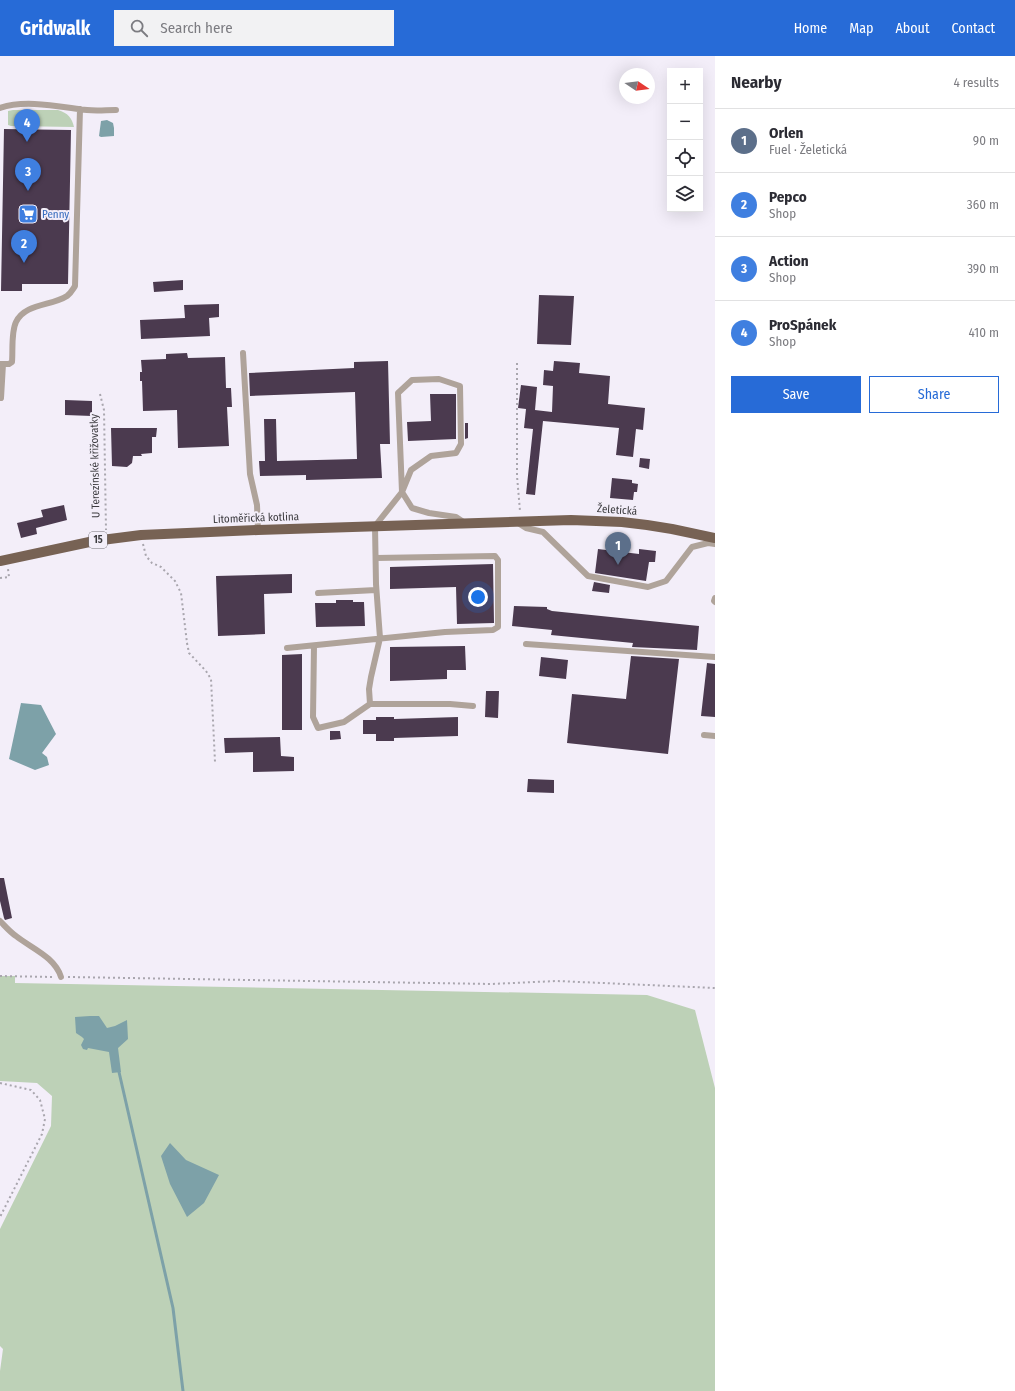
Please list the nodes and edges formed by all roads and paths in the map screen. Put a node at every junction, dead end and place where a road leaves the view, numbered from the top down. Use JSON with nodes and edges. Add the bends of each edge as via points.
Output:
{"nodes":[{"id":1,"x":0,"y":108,"type":"edge"},
{"id":2,"x":80,"y":108,"type":"junction"},
{"id":3,"x":116,"y":110,"type":"dead end"},
{"id":4,"x":243,"y":353,"type":"dead end"},
{"id":5,"x":517,"y":363,"type":"dead end"},
{"id":6,"x":1,"y":364,"type":"edge"},
{"id":7,"x":100,"y":394,"type":"dead end"},
{"id":8,"x":1,"y":398,"type":"edge"},
{"id":9,"x":402,"y":492,"type":"junction"},
{"id":10,"x":518,"y":521,"type":"junction"},
{"id":11,"x":465,"y":523,"type":"junction"},
{"id":12,"x":375,"y":526,"type":"junction"},
{"id":13,"x":258,"y":530,"type":"junction"},
{"id":14,"x":141,"y":535,"type":"junction"},
{"id":15,"x":715,"y":538,"type":"edge"},
{"id":16,"x":106,"y":539,"type":"junction"},
{"id":17,"x":715,"y":544,"type":"edge"},
{"id":18,"x":376,"y":558,"type":"junction"},
{"id":19,"x":3,"y":560,"type":"edge"},
{"id":20,"x":0,"y":578,"type":"edge"},
{"id":21,"x":376,"y":590,"type":"junction"},
{"id":22,"x":318,"y":593,"type":"dead end"},
{"id":23,"x":715,"y":598,"type":"edge"},
{"id":24,"x":715,"y":602,"type":"edge"},
{"id":25,"x":380,"y":638,"type":"junction"},
{"id":26,"x":526,"y":644,"type":"dead end"},
{"id":27,"x":314,"y":646,"type":"junction"},
{"id":28,"x":287,"y":648,"type":"dead end"},
{"id":29,"x":715,"y":657,"type":"edge"},
{"id":30,"x":370,"y":704,"type":"junction"},
{"id":31,"x":473,"y":706,"type":"dead end"},
{"id":32,"x":704,"y":735,"type":"dead end"},
{"id":33,"x":715,"y":736,"type":"edge"},
{"id":34,"x":215,"y":762,"type":"dead end"},
{"id":35,"x":0,"y":921,"type":"edge"},
{"id":36,"x":0,"y":976,"type":"edge"},
{"id":37,"x":61,"y":977,"type":"junction"},
{"id":38,"x":715,"y":988,"type":"edge"},
{"id":39,"x":0,"y":1083,"type":"edge"},
{"id":40,"x":0,"y":1216,"type":"edge"}],
"edges":[{"from":1,"to":2,"type":"lane","via":[[15,104]]},
{"from":2,"to":3,"type":"lane"},
{"from":2,"to":6,"type":"lane","via":[[75,286],[67,296],[20,315],[14,328],[12,362]]},
{"from":4,"to":13,"type":"lane","via":[[250,474],[257,505]]},
{"from":5,"to":10,"type":"path"},
{"from":6,"to":8,"type":"lane"},
{"from":7,"to":16,"type":"path","name":"U Terezínské křižovatky","via":[[104,410]]},
{"from":9,"to":9,"type":"lane","via":[[411,470],[431,456],[456,453],[461,444],[460,386],[439,379],[412,380],[398,392]]},
{"from":9,"to":11,"type":"lane","via":[[412,508],[429,514],[456,517]]},
{"from":9,"to":12,"type":"lane"},
{"from":10,"to":11,"type":"main road","name":"Litoměřická kotlina","number":"15"},
{"from":10,"to":15,"type":"main road","name":"Želetická","number":"15","via":[[622,522],[672,528]]},
{"from":10,"to":17,"type":"lane","via":[[526,528],[543,532],[588,576],[648,587],[666,581],[692,547]]},
{"from":11,"to":12,"type":"main road","name":"Litoměřická kotlina","number":"15"},
{"from":12,"to":13,"type":"main road","name":"Litoměřická kotlina","number":"15"},
{"from":12,"to":18,"type":"lane"},
{"from":13,"to":14,"type":"main road","name":"Litoměřická kotlina","number":"15"},
{"from":14,"to":16,"type":"main road","name":"Litoměřická kotlina","number":"15"},
{"from":14,"to":34,"type":"path","via":[[146,556],[175,581],[181,593],[189,653],[211,679]]},
{"from":16,"to":19,"type":"main road","name":"Litoměřická kotlina","number":"15"},
{"from":18,"to":21,"type":"lane"},
{"from":18,"to":25,"type":"lane","via":[[491,556],[497,558],[498,562],[497,629]]},
{"from":19,"to":20,"type":"path","via":[[9,577]]},
{"from":21,"to":22,"type":"lane"},
{"from":21,"to":25,"type":"lane"},
{"from":23,"to":24,"type":"lane"},
{"from":25,"to":27,"type":"lane"},
{"from":25,"to":30,"type":"lane","via":[[369,689]]},
{"from":26,"to":29,"type":"lane"},
{"from":27,"to":28,"type":"lane"},
{"from":27,"to":30,"type":"lane","via":[[313,717],[318,728],[344,722]]},
{"from":30,"to":31,"type":"lane"},
{"from":32,"to":33,"type":"lane"},
{"from":35,"to":37,"type":"lane","via":[[15,936],[50,960],[60,971]]},
{"from":36,"to":37,"type":"path"},
{"from":37,"to":38,"type":"path","via":[[477,984],[557,981]]},
{"from":39,"to":40,"type":"path","via":[[31,1090],[40,1100],[45,1118],[42,1134]]}]}
